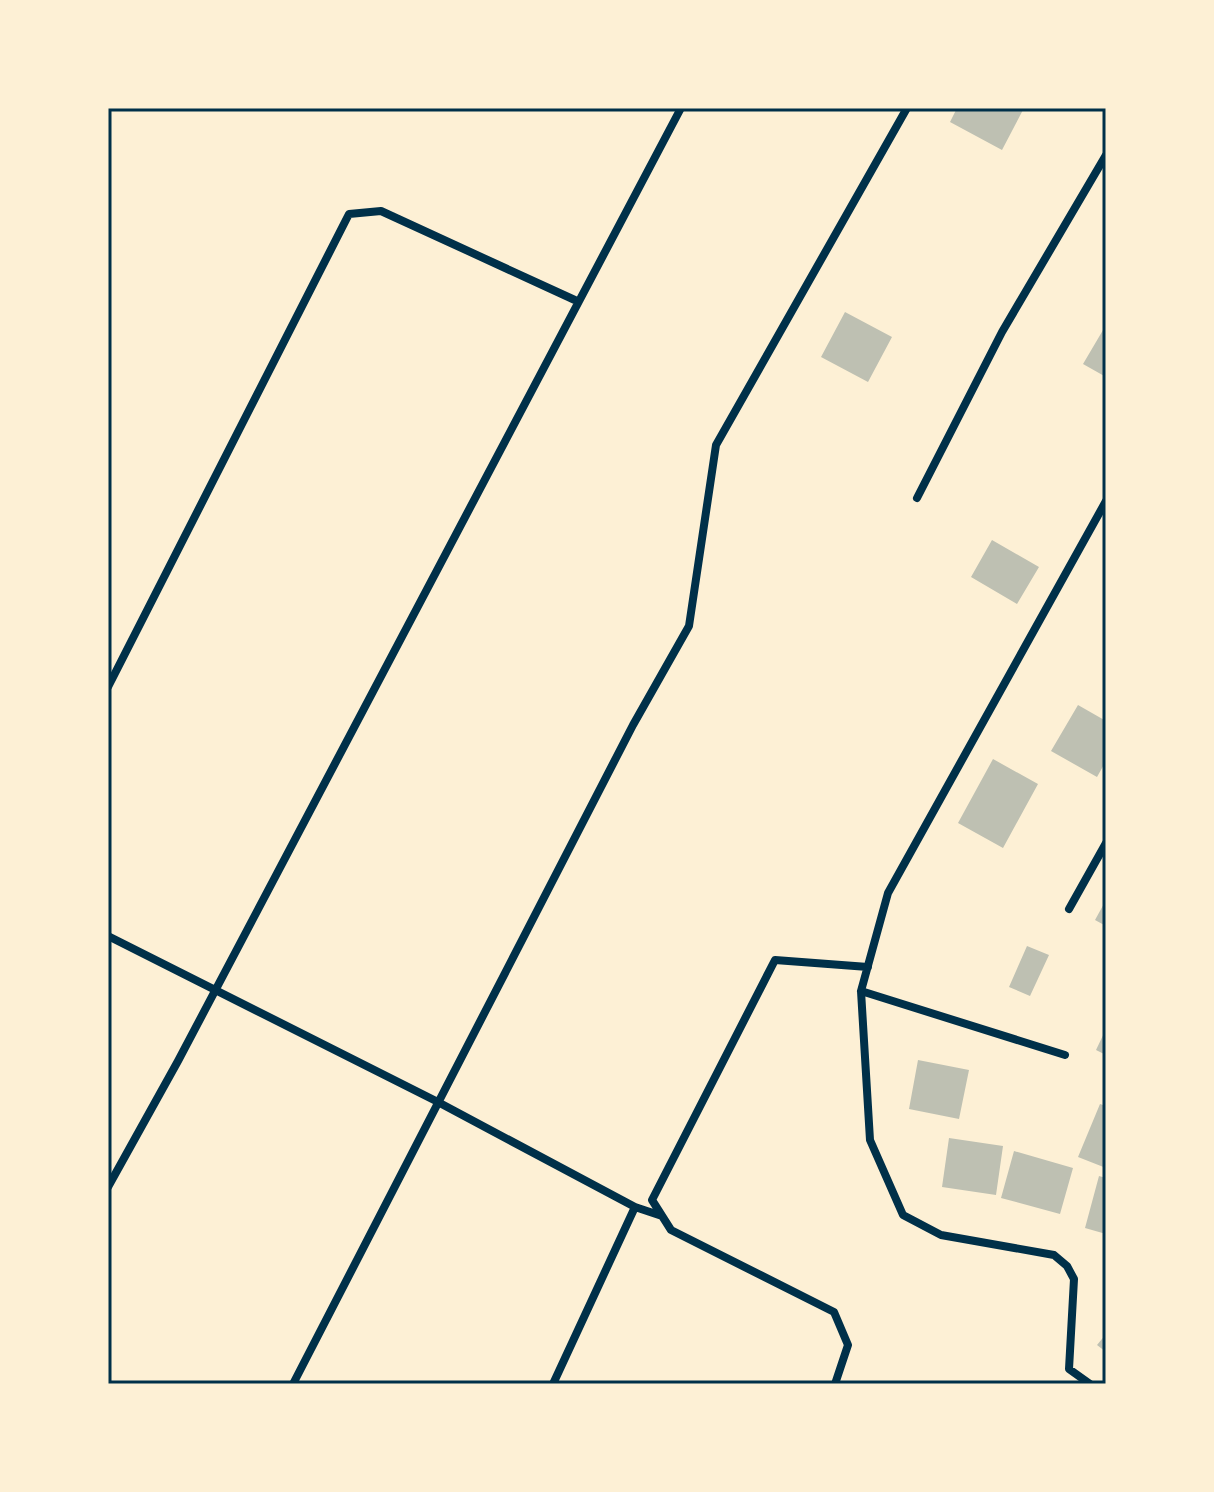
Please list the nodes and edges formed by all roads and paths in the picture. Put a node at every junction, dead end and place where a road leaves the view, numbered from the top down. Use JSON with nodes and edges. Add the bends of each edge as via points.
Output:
{"nodes":[{"id":1,"x":681,"y":108,"type":"edge"},
{"id":2,"x":907,"y":108,"type":"edge"},
{"id":3,"x":1106,"y":155,"type":"edge"},
{"id":4,"x":577,"y":301,"type":"junction"},
{"id":5,"x":917,"y":498,"type":"dead end"},
{"id":6,"x":1106,"y":501,"type":"edge"},
{"id":7,"x":108,"y":687,"type":"edge"},
{"id":8,"x":1106,"y":843,"type":"edge"},
{"id":9,"x":1069,"y":909,"type":"dead end"},
{"id":10,"x":108,"y":936,"type":"edge"},
{"id":11,"x":868,"y":967,"type":"junction"},
{"id":12,"x":214,"y":989,"type":"junction"},
{"id":13,"x":861,"y":991,"type":"junction"},
{"id":14,"x":1065,"y":1055,"type":"dead end"},
{"id":15,"x":436,"y":1101,"type":"junction"},
{"id":16,"x":108,"y":1187,"type":"edge"},
{"id":17,"x":635,"y":1207,"type":"junction"},
{"id":18,"x":662,"y":1216,"type":"junction"},
{"id":19,"x":293,"y":1384,"type":"edge"},
{"id":20,"x":553,"y":1384,"type":"edge"},
{"id":21,"x":835,"y":1384,"type":"edge"},
{"id":22,"x":1090,"y":1384,"type":"edge"}],
"edges":[{"from":1,"to":4,"type":"street"},
{"from":2,"to":15,"type":"street","via":[[716,445],[689,626]]},
{"from":3,"to":5,"type":"street","via":[[1002,332]]},
{"from":4,"to":7,"type":"street","via":[[381,211],[349,214]]},
{"from":4,"to":12,"type":"street"},
{"from":6,"to":11,"type":"street","via":[[888,893]]},
{"from":8,"to":9,"type":"street"},
{"from":10,"to":12,"type":"street"},
{"from":11,"to":13,"type":"street"},
{"from":11,"to":18,"type":"street","via":[[775,960],[652,1200]]},
{"from":12,"to":15,"type":"street"},
{"from":12,"to":16,"type":"street"},
{"from":13,"to":14,"type":"street"},
{"from":13,"to":22,"type":"street","via":[[870,1140],[903,1215],[941,1235],[1054,1255],[1067,1266],[1074,1279],[1069,1369]]},
{"from":15,"to":17,"type":"street"},
{"from":15,"to":19,"type":"street"},
{"from":17,"to":18,"type":"street"},
{"from":17,"to":20,"type":"street"},
{"from":18,"to":21,"type":"street","via":[[671,1230],[834,1312],[848,1345]]}]}
